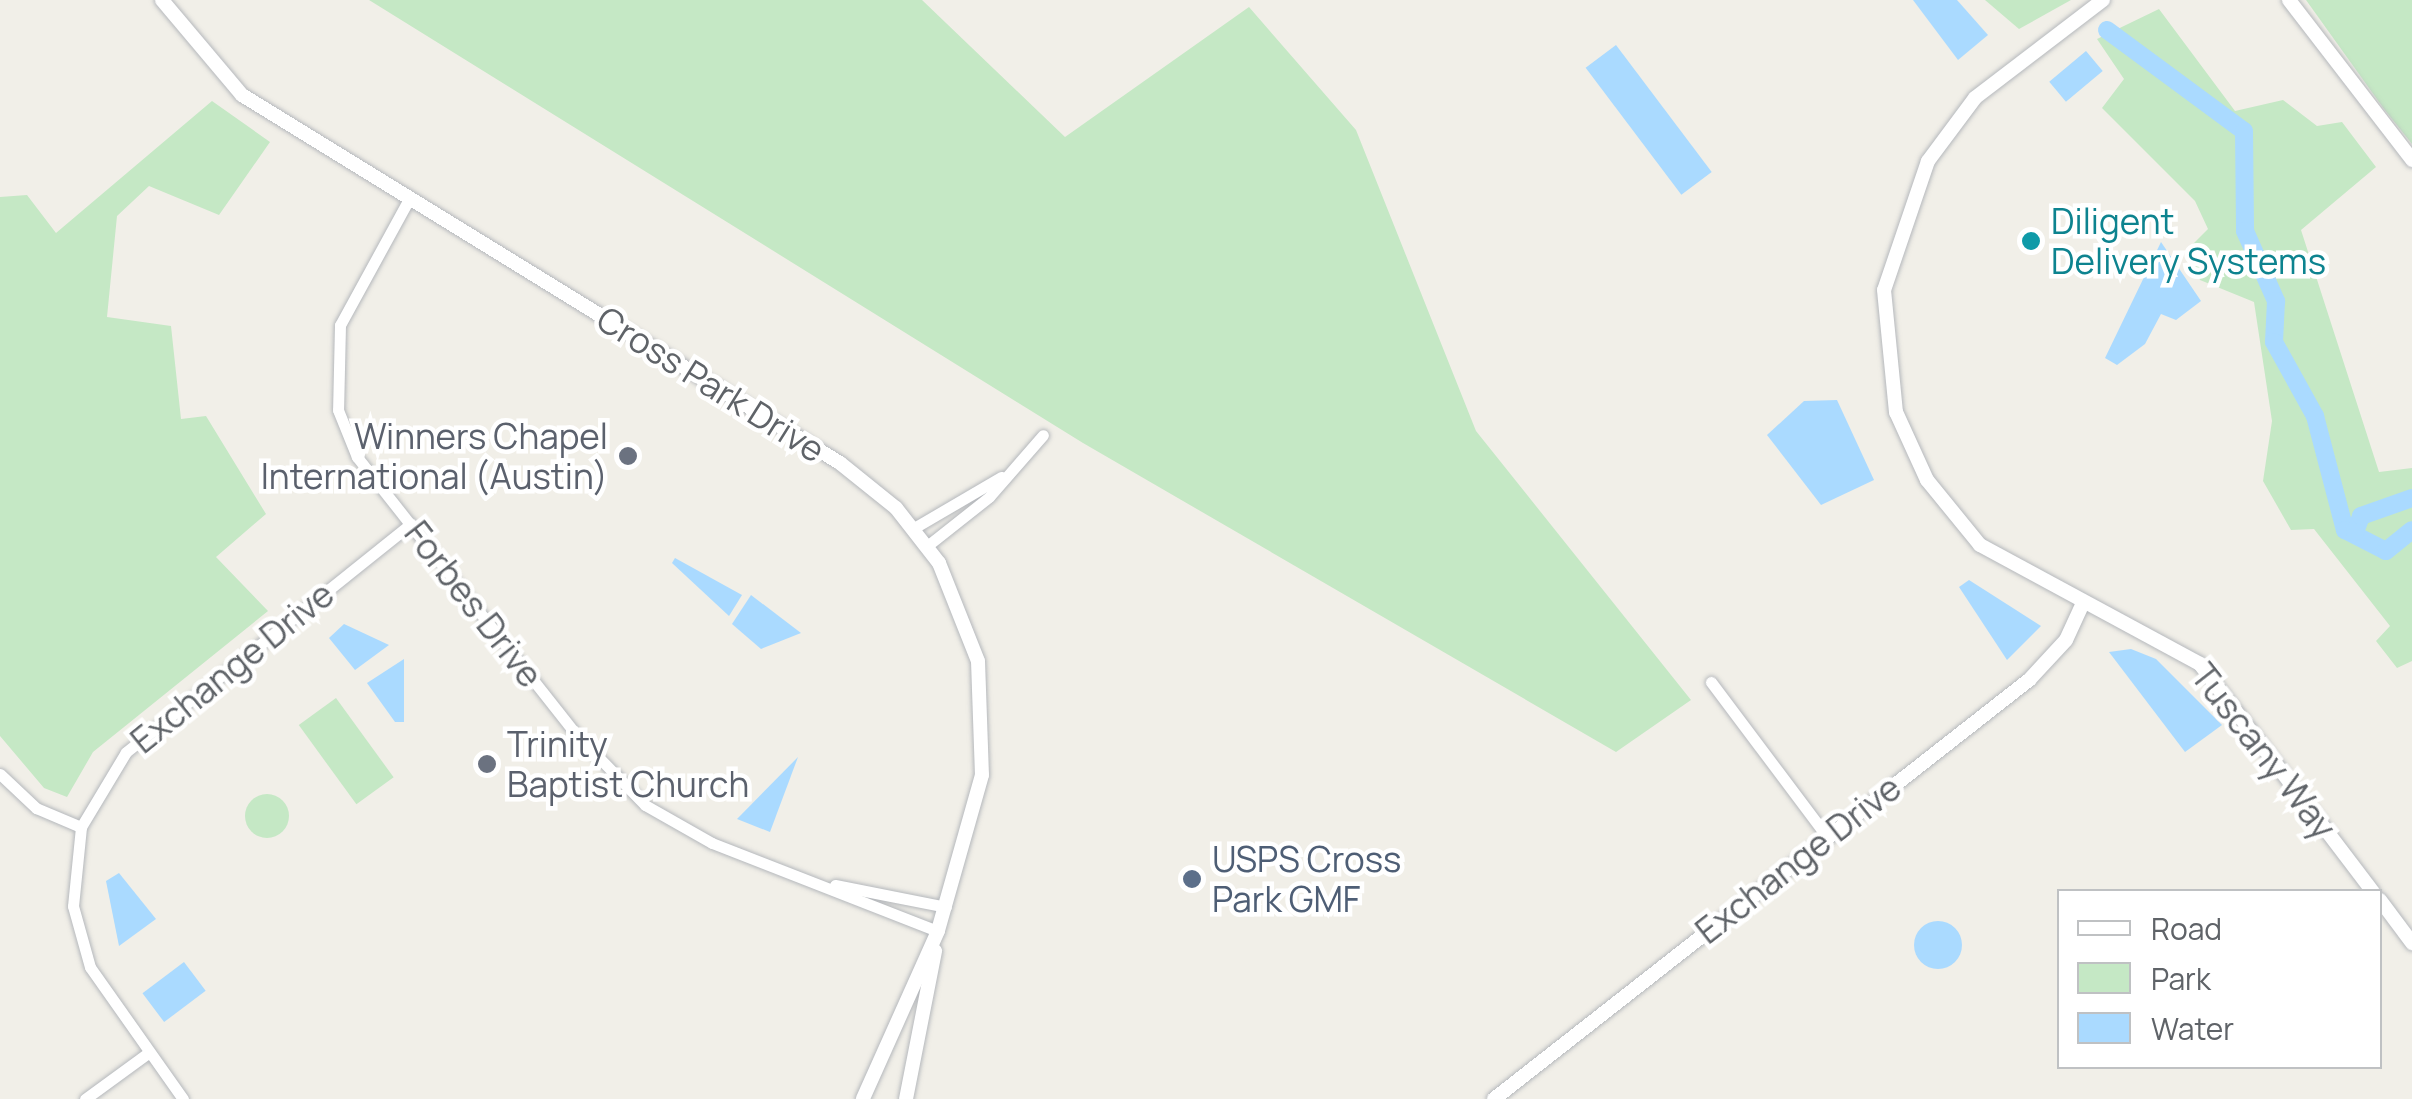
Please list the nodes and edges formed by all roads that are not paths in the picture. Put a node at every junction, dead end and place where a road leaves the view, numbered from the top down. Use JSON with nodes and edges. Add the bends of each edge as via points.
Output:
{"nodes":[{"id":1,"x":162,"y":0,"type":"edge"},
{"id":2,"x":2103,"y":0,"type":"edge"},
{"id":3,"x":2288,"y":0,"type":"edge"},
{"id":4,"x":2412,"y":160,"type":"edge"},
{"id":5,"x":409,"y":199,"type":"junction"},
{"id":6,"x":1043,"y":435,"type":"dead end"},
{"id":7,"x":1002,"y":478,"type":"junction"},
{"id":8,"x":411,"y":524,"type":"junction"},
{"id":9,"x":914,"y":528,"type":"junction"},
{"id":10,"x":927,"y":546,"type":"junction"},
{"id":11,"x":2083,"y":603,"type":"junction"},
{"id":12,"x":1711,"y":682,"type":"dead end"},
{"id":13,"x":0,"y":774,"type":"edge"},
{"id":14,"x":81,"y":826,"type":"junction"},
{"id":15,"x":1825,"y":834,"type":"junction"},
{"id":16,"x":831,"y":885,"type":"junction"},
{"id":17,"x":2371,"y":889,"type":"edge"},
{"id":18,"x":2382,"y":903,"type":"edge"},
{"id":19,"x":946,"y":907,"type":"junction"},
{"id":20,"x":938,"y":931,"type":"junction"},
{"id":21,"x":2412,"y":943,"type":"edge"},
{"id":22,"x":148,"y":1053,"type":"junction"},
{"id":23,"x":85,"y":1099,"type":"edge"},
{"id":24,"x":184,"y":1099,"type":"edge"},
{"id":25,"x":863,"y":1099,"type":"edge"},
{"id":26,"x":906,"y":1099,"type":"edge"},
{"id":27,"x":1494,"y":1099,"type":"edge"}],
"edges":[{"from":1,"to":5,"type":"street","name":"Cross Park Drive","via":[[242,94]]},
{"from":2,"to":11,"type":"street","name":"Tuscany Way","via":[[1950,127],[1900,223],[1881,326],[1906,440],[1946,508],[2012,570]]},
{"from":3,"to":4,"type":"street"},
{"from":5,"to":8,"type":"street","name":"Forbes Drive","via":[[350,298],[334,379],[358,456]]},
{"from":5,"to":9,"type":"street","name":"Cross Park Drive","via":[[828,455]]},
{"from":6,"to":7,"type":"street"},
{"from":7,"to":9,"type":"street"},
{"from":7,"to":10,"type":"street"},
{"from":8,"to":14,"type":"street","name":"Exchange Drive","via":[[126,752]]},
{"from":8,"to":16,"type":"street","name":"Forbes Drive","via":[[576,734],[645,805],[712,843]]},
{"from":9,"to":10,"type":"street","name":"Cross Park Drive"},
{"from":10,"to":19,"type":"street","name":"Cross Park Drive","via":[[969,629],[985,728],[978,804]]},
{"from":11,"to":15,"type":"street","name":"Exchange Drive","via":[[2031,678]]},
{"from":11,"to":17,"type":"street","name":"Tuscany Way","via":[[2200,664]]},
{"from":12,"to":15,"type":"street"},
{"from":13,"to":14,"type":"street","via":[[36,808]]},
{"from":14,"to":22,"type":"street","name":"Exchange Drive","via":[[72,884],[80,938]]},
{"from":15,"to":27,"type":"street","name":"Exchange Drive"},
{"from":16,"to":19,"type":"street","name":"Forbes Drive","via":[[872,886]]},
{"from":16,"to":20,"type":"street","name":"Forbes Drive"},
{"from":18,"to":21,"type":"street"},
{"from":19,"to":20,"type":"street","name":"Cross Park Drive"},
{"from":20,"to":25,"type":"street","name":"Cross Park Drive"},
{"from":20,"to":26,"type":"street","name":"Cross Park Drive"},
{"from":22,"to":23,"type":"street"},
{"from":22,"to":24,"type":"street","name":"Exchange Drive"}]}
